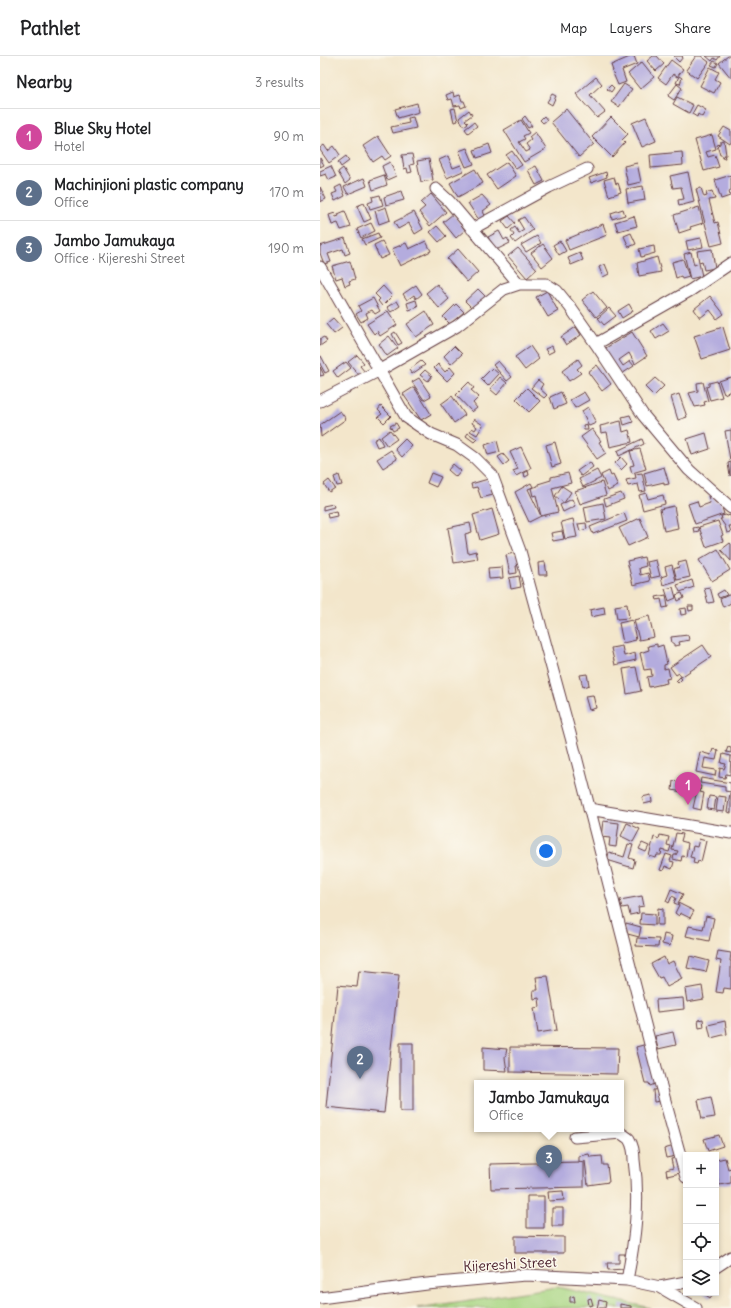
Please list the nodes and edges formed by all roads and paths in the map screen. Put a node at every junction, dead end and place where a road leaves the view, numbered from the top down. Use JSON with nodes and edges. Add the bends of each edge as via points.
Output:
{"nodes":[{"id":1,"x":588,"y":169,"type":"dead end"},
{"id":2,"x":436,"y":189,"type":"dead end"},
{"id":3,"x":472,"y":229,"type":"junction"},
{"id":4,"x":731,"y":263,"type":"edge"},
{"id":5,"x":320,"y":267,"type":"edge"},
{"id":6,"x":519,"y":284,"type":"junction"},
{"id":7,"x":596,"y":344,"type":"junction"},
{"id":8,"x":380,"y":370,"type":"junction"},
{"id":9,"x":320,"y":401,"type":"edge"},
{"id":10,"x":731,"y":508,"type":"edge"},
{"id":11,"x":589,"y":809,"type":"junction"},
{"id":12,"x":731,"y":833,"type":"edge"},
{"id":13,"x":575,"y":1137,"type":"dead end"},
{"id":14,"x":683,"y":1166,"type":"edge"},
{"id":15,"x":731,"y":1258,"type":"edge"},
{"id":16,"x":719,"y":1265,"type":"edge"},
{"id":17,"x":627,"y":1280,"type":"junction"},
{"id":18,"x":683,"y":1283,"type":"edge"},
{"id":19,"x":660,"y":1287,"type":"junction"},
{"id":20,"x":320,"y":1298,"type":"edge"},
{"id":21,"x":696,"y":1308,"type":"edge"}],
"edges":[{"from":1,"to":3,"type":"street"},
{"from":2,"to":3,"type":"street"},
{"from":3,"to":6,"type":"street"},
{"from":4,"to":7,"type":"street","via":[[691,290]]},
{"from":5,"to":8,"type":"street"},
{"from":6,"to":7,"type":"street","via":[[546,284],[557,291]]},
{"from":6,"to":8,"type":"street","via":[[504,289],[457,326]]},
{"from":7,"to":10,"type":"street","via":[[643,415],[689,470]]},
{"from":8,"to":9,"type":"street"},
{"from":8,"to":11,"type":"street","via":[[406,417],[430,434],[457,446],[475,458],[492,476],[520,551]]},
{"from":11,"to":12,"type":"street"},
{"from":11,"to":14,"type":"street"},
{"from":13,"to":17,"type":"street","via":[[621,1133],[629,1139],[637,1176],[637,1200]]},
{"from":15,"to":16,"type":"street"},
{"from":17,"to":19,"type":"street","name":"Kijereshi Street"},
{"from":17,"to":20,"type":"street","name":"Kijereshi Street","via":[[526,1275],[427,1284]]},
{"from":18,"to":19,"type":"street"},
{"from":19,"to":21,"type":"street","name":"Kijereshi Street"}]}
